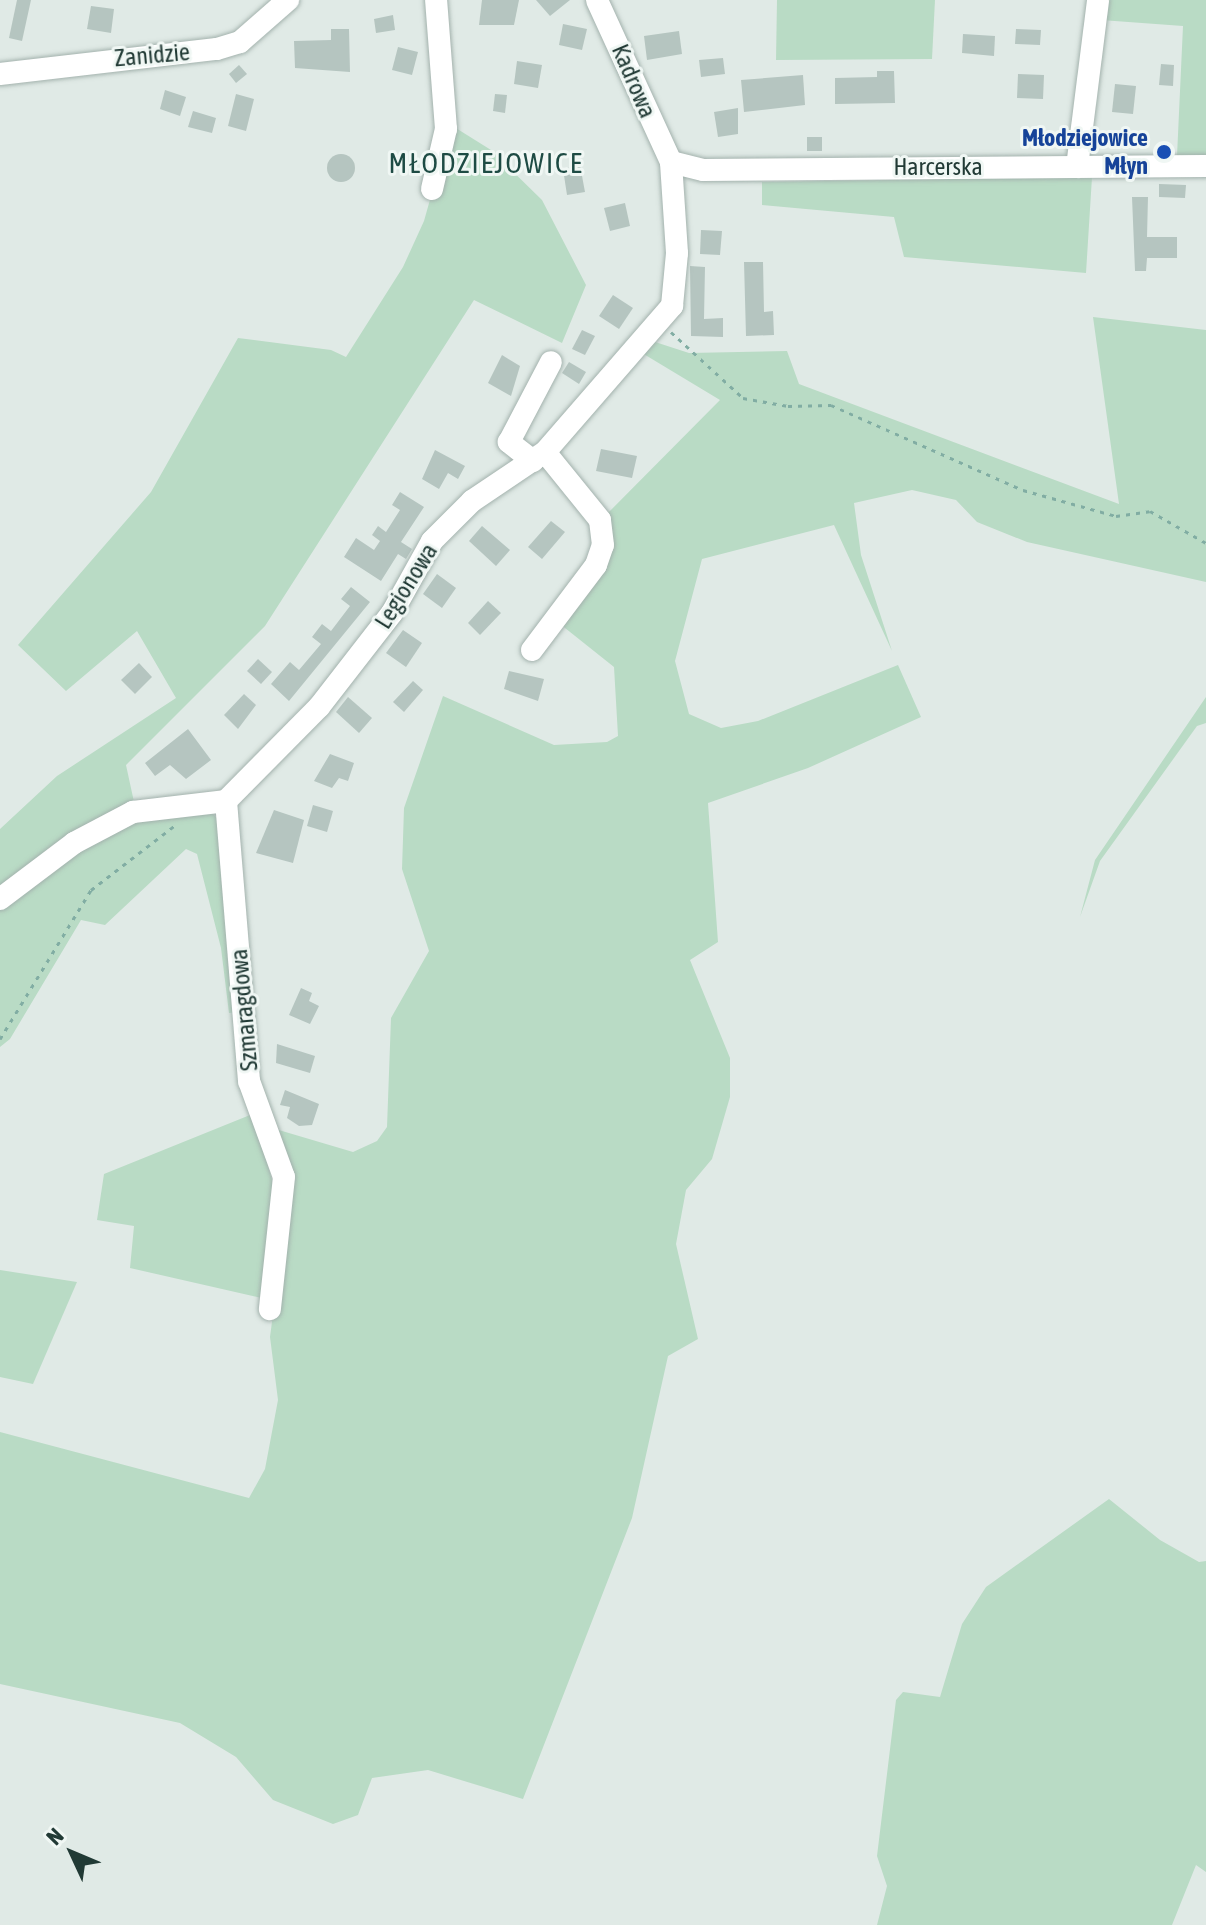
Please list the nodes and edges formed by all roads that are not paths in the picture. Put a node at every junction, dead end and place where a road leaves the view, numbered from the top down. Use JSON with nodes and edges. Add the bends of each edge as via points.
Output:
{"nodes":[{"id":1,"x":288,"y":0,"type":"edge"},
{"id":2,"x":436,"y":0,"type":"edge"},
{"id":3,"x":597,"y":0,"type":"edge"},
{"id":4,"x":1098,"y":0,"type":"edge"},
{"id":5,"x":0,"y":74,"type":"edge"},
{"id":6,"x":671,"y":162,"type":"junction"},
{"id":7,"x":1206,"y":166,"type":"edge"},
{"id":8,"x":1077,"y":167,"type":"junction"},
{"id":9,"x":432,"y":189,"type":"dead end"},
{"id":10,"x":551,"y":362,"type":"dead end"},
{"id":11,"x":539,"y":456,"type":"junction"},
{"id":12,"x":532,"y":650,"type":"dead end"},
{"id":13,"x":226,"y":801,"type":"junction"},
{"id":14,"x":0,"y":899,"type":"edge"},
{"id":15,"x":270,"y":1309,"type":"dead end"}],
"edges":[{"from":1,"to":5,"type":"street","name":"Zanidzie","via":[[240,42],[217,49]]},
{"from":2,"to":9,"type":"street","via":[[446,129]]},
{"from":3,"to":6,"type":"street","name":"Kadrowa"},
{"from":4,"to":8,"type":"street"},
{"from":6,"to":8,"type":"street","name":"Harcerska","via":[[703,170]]},
{"from":6,"to":11,"type":"street","name":"Legionowa","via":[[677,253],[672,306]]},
{"from":7,"to":8,"type":"street","name":"Harcerska"},
{"from":10,"to":11,"type":"street","via":[[509,442]]},
{"from":11,"to":12,"type":"street","via":[[600,520],[603,545],[596,565]]},
{"from":11,"to":13,"type":"street","name":"Legionowa","via":[[472,501],[432,541],[392,613],[337,683]]},
{"from":13,"to":14,"type":"street","via":[[133,812],[74,843]]},
{"from":13,"to":15,"type":"street","name":"Szmaragdowa","via":[[249,1081],[284,1177]]}]}
